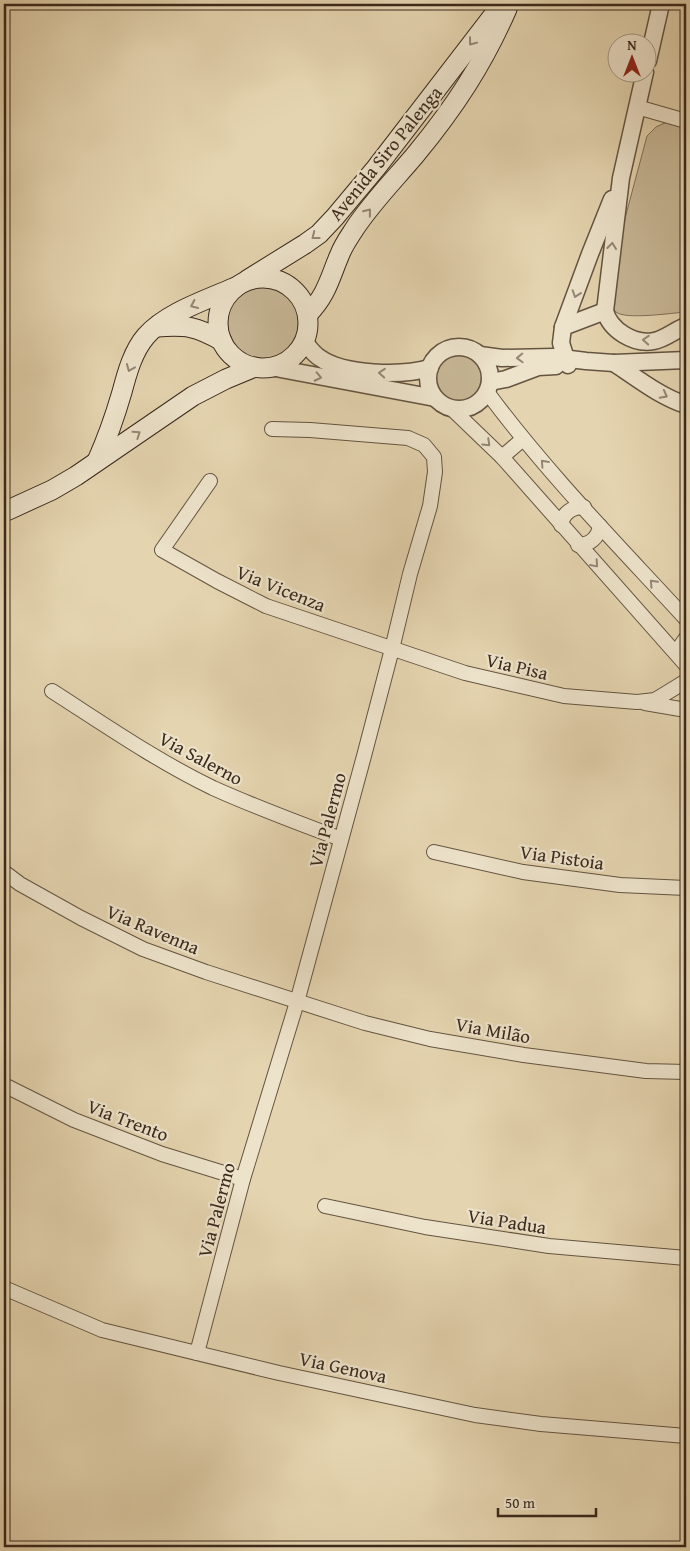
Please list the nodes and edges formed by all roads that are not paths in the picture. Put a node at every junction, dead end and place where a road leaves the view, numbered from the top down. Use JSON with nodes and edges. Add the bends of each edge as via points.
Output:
{"nodes":[{"id":1,"x":502,"y":4,"type":"edge"},
{"id":2,"x":509,"y":4,"type":"edge"},
{"id":3,"x":661,"y":4,"type":"edge"},
{"id":4,"x":655,"y":32,"type":"edge"},
{"id":5,"x":453,"y":68,"type":"junction"},
{"id":6,"x":470,"y":80,"type":"junction"},
{"id":7,"x":643,"y":82,"type":"edge"},
{"id":8,"x":637,"y":107,"type":"junction"},
{"id":9,"x":686,"y":120,"type":"edge"},
{"id":10,"x":621,"y":178,"type":"junction"},
{"id":11,"x":241,"y":284,"type":"junction"},
{"id":12,"x":605,"y":311,"type":"junction"},
{"id":13,"x":308,"y":314,"type":"junction"},
{"id":14,"x":686,"y":326,"type":"edge"},
{"id":15,"x":563,"y":327,"type":"junction"},
{"id":16,"x":156,"y":328,"type":"junction"},
{"id":17,"x":222,"y":341,"type":"junction"},
{"id":18,"x":304,"y":341,"type":"junction"},
{"id":19,"x":480,"y":355,"type":"junction"},
{"id":20,"x":686,"y":360,"type":"edge"},
{"id":21,"x":567,"y":362,"type":"junction"},
{"id":22,"x":614,"y":362,"type":"junction"},
{"id":23,"x":263,"y":367,"type":"junction"},
{"id":24,"x":430,"y":368,"type":"junction"},
{"id":25,"x":489,"y":387,"type":"junction"},
{"id":26,"x":435,"y":398,"type":"junction"},
{"id":27,"x":686,"y":405,"type":"edge"},
{"id":28,"x":452,"y":409,"type":"junction"},
{"id":29,"x":272,"y":429,"type":"dead end"},
{"id":30,"x":523,"y":439,"type":"junction"},
{"id":31,"x":502,"y":457,"type":"junction"},
{"id":32,"x":97,"y":462,"type":"junction"},
{"id":33,"x":210,"y":481,"type":"dead end"},
{"id":34,"x":584,"y":507,"type":"junction"},
{"id":35,"x":4,"y":512,"type":"edge"},
{"id":36,"x":561,"y":525,"type":"junction"},
{"id":37,"x":600,"y":526,"type":"junction"},
{"id":38,"x":578,"y":544,"type":"junction"},
{"id":39,"x":686,"y":619,"type":"edge"},
{"id":40,"x":686,"y":638,"type":"edge"},
{"id":41,"x":392,"y":649,"type":"junction"},
{"id":42,"x":682,"y":660,"type":"edge"},
{"id":43,"x":686,"y":681,"type":"edge"},
{"id":44,"x":52,"y":692,"type":"dead end"},
{"id":45,"x":637,"y":702,"type":"junction"},
{"id":46,"x":686,"y":710,"type":"edge"},
{"id":47,"x":341,"y":839,"type":"junction"},
{"id":48,"x":434,"y":852,"type":"dead end"},
{"id":49,"x":4,"y":872,"type":"edge"},
{"id":50,"x":686,"y":888,"type":"edge"},
{"id":51,"x":297,"y":1002,"type":"junction"},
{"id":52,"x":686,"y":1072,"type":"edge"},
{"id":53,"x":4,"y":1085,"type":"edge"},
{"id":54,"x":243,"y":1179,"type":"junction"},
{"id":55,"x":324,"y":1206,"type":"dead end"},
{"id":56,"x":686,"y":1258,"type":"edge"},
{"id":57,"x":4,"y":1288,"type":"edge"},
{"id":58,"x":197,"y":1353,"type":"junction"},
{"id":59,"x":686,"y":1436,"type":"edge"}],
"edges":[{"from":1,"to":5,"type":"main road","name":"Avenida Siro Palenga","one_way":true},
{"from":2,"to":6,"type":"main road","name":"Avenida Siro Palenga"},
{"from":3,"to":4,"type":"street"},
{"from":5,"to":6,"type":"main road"},
{"from":5,"to":11,"type":"main road","name":"Avenida Siro Palenga","one_way":true,"via":[[336,217],[305,244]]},
{"from":13,"to":6,"type":"main road","name":"Avenida Siro Palenga","one_way":true,"via":[[324,295],[341,252],[358,225],[438,126]]},
{"from":7,"to":8,"type":"street"},
{"from":8,"to":9,"type":"street"},
{"from":8,"to":10,"type":"street"},
{"from":12,"to":10,"type":"street","one_way":true},
{"from":10,"to":15,"type":"street","one_way":true},
{"from":11,"to":13,"type":"main road","via":[[262,278],[277,280],[301,298]]},
{"from":11,"to":16,"type":"main road","name":"Avenida Siro Palenga","one_way":true,"via":[[181,311]]},
{"from":11,"to":17,"type":"main road","via":[[224,299],[219,312],[218,327]]},
{"from":14,"to":12,"type":"street","one_way":true,"via":[[653,341],[642,341],[620,332],[607,319]]},
{"from":12,"to":15,"type":"street"},
{"from":13,"to":18,"type":"main road"},
{"from":15,"to":21,"type":"street","via":[[560,343]]},
{"from":16,"to":17,"type":"main road","via":[[185,326]]},
{"from":16,"to":32,"type":"main road","name":"Avenida Siro Palenga","one_way":true,"via":[[138,348]]},
{"from":17,"to":23,"type":"main road","via":[[241,362]]},
{"from":18,"to":23,"type":"main road","via":[[296,354],[284,362]]},
{"from":24,"to":18,"type":"street","one_way":true,"via":[[395,374],[348,368],[320,359]]},
{"from":21,"to":19,"type":"street","one_way":true,"via":[[554,357]]},
{"from":19,"to":24,"type":"street","via":[[471,349],[451,348],[442,352]]},
{"from":19,"to":25,"type":"street","via":[[490,372]]},
{"from":20,"to":22,"type":"street"},
{"from":21,"to":22,"type":"street"},
{"from":21,"to":25,"type":"street","via":[[538,368]]},
{"from":22,"to":27,"type":"street","one_way":true,"via":[[664,396]]},
{"from":23,"to":26,"type":"street","one_way":true},
{"from":32,"to":23,"type":"main road","one_way":true,"via":[[193,396]]},
{"from":24,"to":26,"type":"street","via":[[428,378]]},
{"from":25,"to":28,"type":"street","via":[[473,407]]},
{"from":25,"to":30,"type":"street"},
{"from":26,"to":28,"type":"street"},
{"from":28,"to":31,"type":"street","one_way":true},
{"from":29,"to":41,"type":"street","name":"Via Palermo","via":[[408,438],[424,445],[434,458],[430,506]]},
{"from":30,"to":31,"type":"street"},
{"from":34,"to":30,"type":"street","one_way":true},
{"from":31,"to":36,"type":"street"},
{"from":32,"to":35,"type":"main road","via":[[52,490]]},
{"from":33,"to":41,"type":"street","name":"Via Vicenza","via":[[162,550],[266,606]]},
{"from":34,"to":36,"type":"street","via":[[568,511]]},
{"from":34,"to":37,"type":"street"},
{"from":36,"to":38,"type":"street"},
{"from":37,"to":38,"type":"street","via":[[593,540]]},
{"from":39,"to":37,"type":"street","one_way":true},
{"from":38,"to":42,"type":"street","one_way":true},
{"from":40,"to":42,"type":"street","via":[[679,648]]},
{"from":41,"to":45,"type":"street","name":"Via Pisa","via":[[465,673],[564,696]]},
{"from":41,"to":47,"type":"street","name":"Via Palermo"},
{"from":43,"to":45,"type":"street","name":"Via Pisa","via":[[655,700]]},
{"from":44,"to":47,"type":"street","name":"Via Salerno","via":[[212,787]]},
{"from":45,"to":46,"type":"street","name":"Via Pisa"},
{"from":47,"to":51,"type":"street","name":"Via Palermo"},
{"from":48,"to":50,"type":"street","name":"Via Pistoia","via":[[523,872],[620,885]]},
{"from":49,"to":51,"type":"street","name":"Via Ravenna","via":[[72,913],[143,949]]},
{"from":51,"to":52,"type":"street","name":"Via Milão","via":[[365,1023],[439,1040],[637,1070]]},
{"from":51,"to":54,"type":"street","name":"Via Palermo"},
{"from":53,"to":54,"type":"street","name":"Via Trento","via":[[82,1123],[162,1154]]},
{"from":54,"to":58,"type":"street","name":"Via Palermo"},
{"from":55,"to":56,"type":"street","name":"Via Padua","via":[[425,1227],[549,1246]]},
{"from":57,"to":58,"type":"street","name":"Via Genova","via":[[102,1330]]},
{"from":58,"to":59,"type":"street","name":"Via Genova","via":[[475,1415]]}]}
